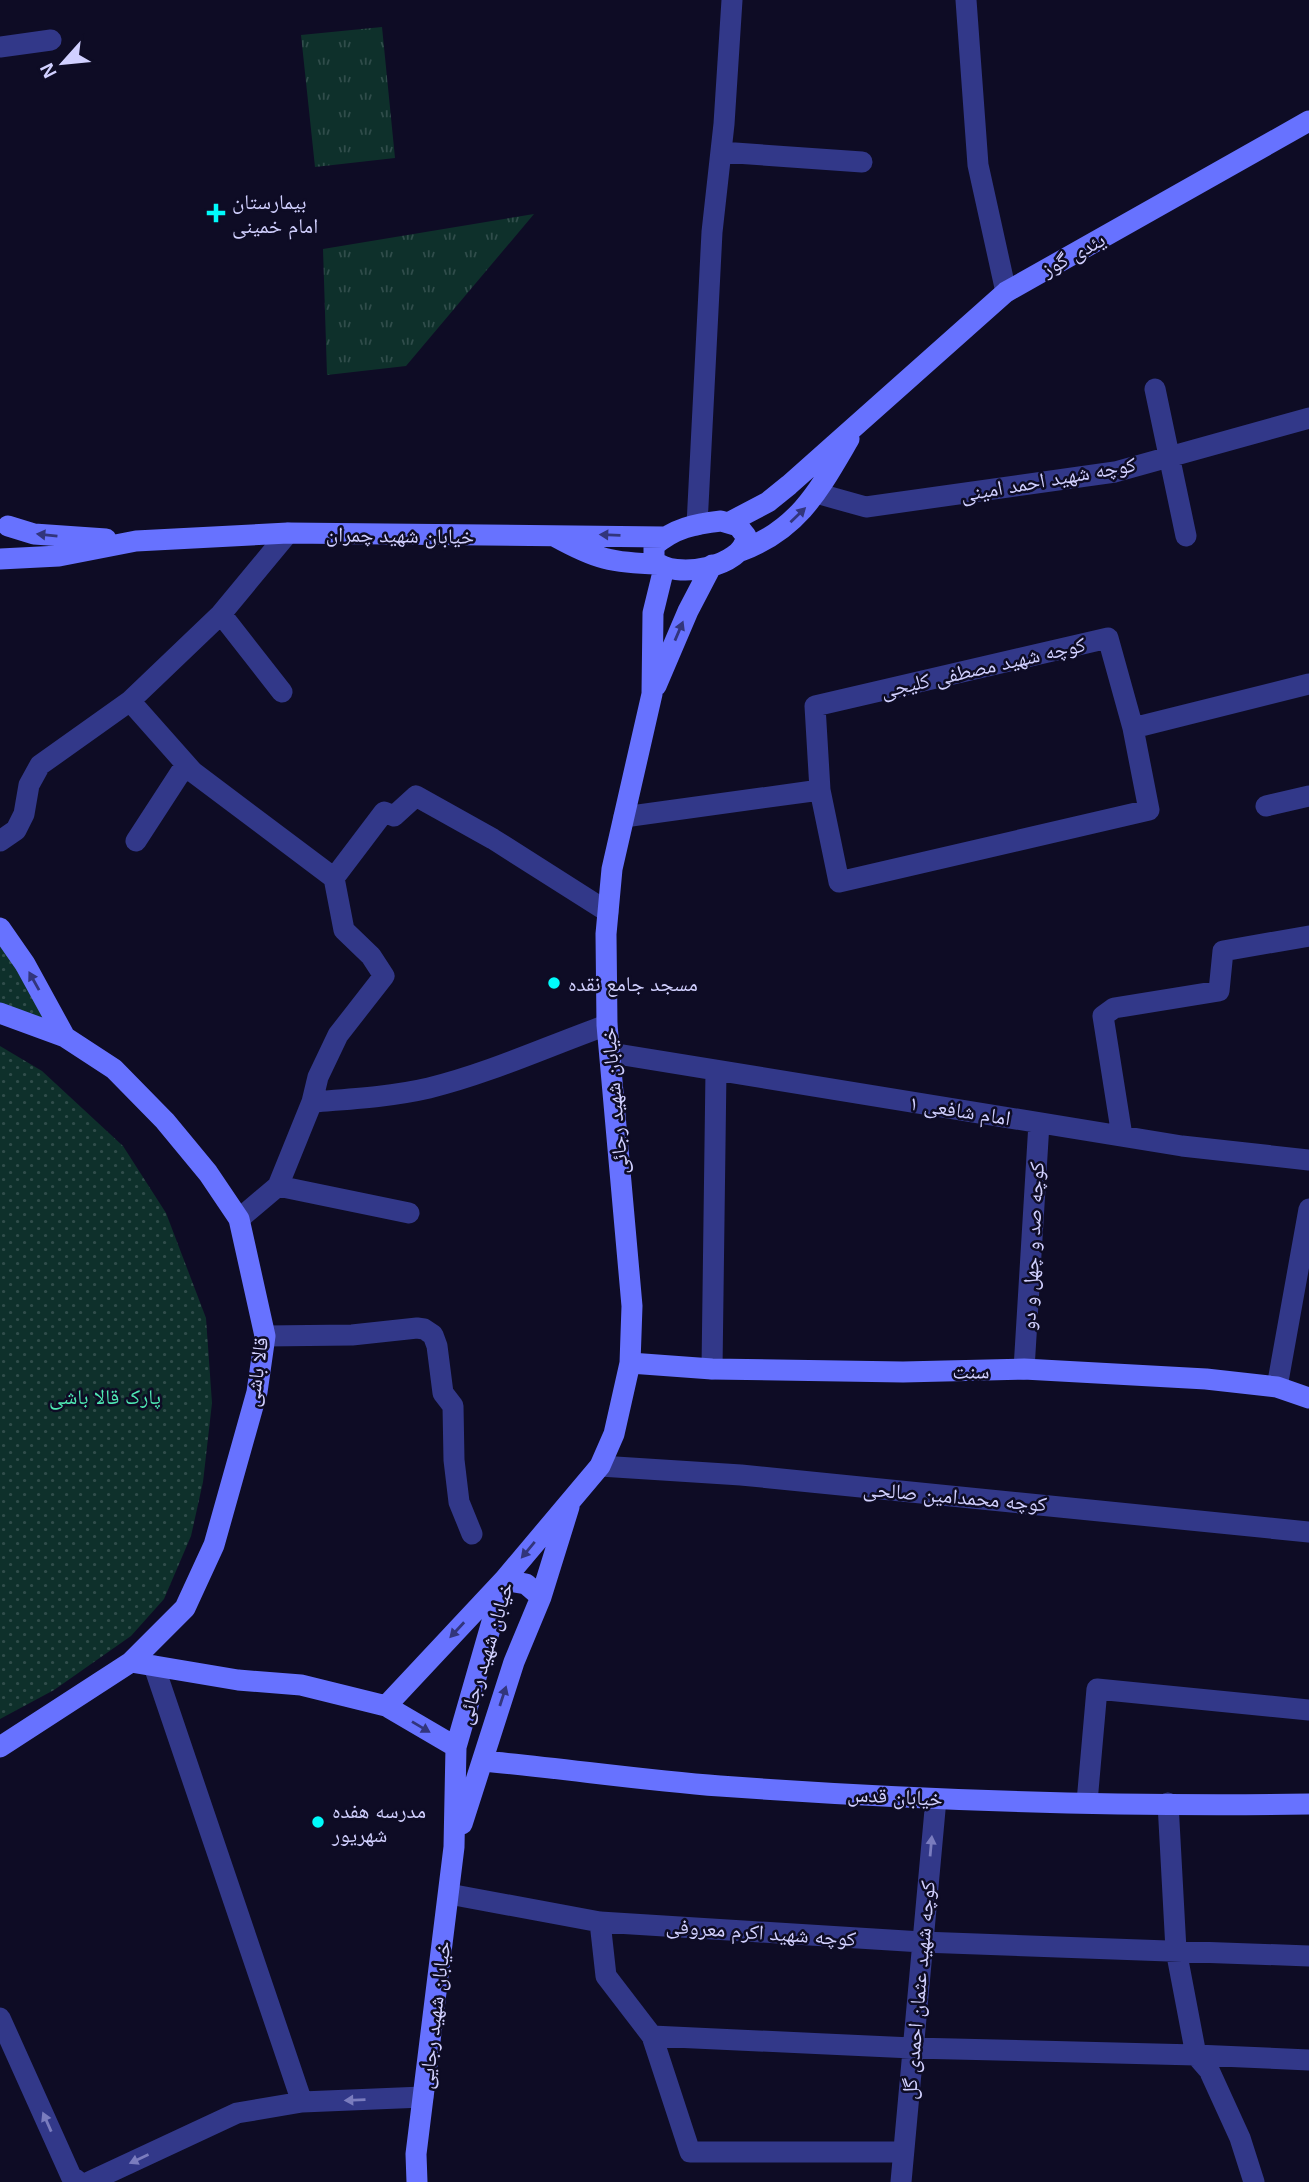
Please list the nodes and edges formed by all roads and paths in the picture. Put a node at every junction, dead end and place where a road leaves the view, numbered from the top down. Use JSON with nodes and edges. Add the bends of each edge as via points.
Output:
{"nodes":[{"id":1,"x":732,"y":0,"type":"edge"},
{"id":2,"x":966,"y":0,"type":"edge"},
{"id":3,"x":51,"y":40,"type":"dead end"},
{"id":4,"x":0,"y":47,"type":"edge"},
{"id":5,"x":1309,"y":121,"type":"edge"},
{"id":6,"x":721,"y":152,"type":"junction"},
{"id":7,"x":862,"y":162,"type":"dead end"},
{"id":8,"x":1006,"y":292,"type":"junction"},
{"id":9,"x":1155,"y":389,"type":"dead end"},
{"id":10,"x":1309,"y":418,"type":"edge"},
{"id":11,"x":861,"y":420,"type":"junction"},
{"id":12,"x":1169,"y":455,"type":"junction"},
{"id":13,"x":816,"y":493,"type":"junction"},
{"id":14,"x":4,"y":520,"type":"edge"},
{"id":15,"x":730,"y":522,"type":"junction"},
{"id":16,"x":697,"y":525,"type":"junction"},
{"id":17,"x":288,"y":533,"type":"junction"},
{"id":18,"x":1186,"y":536,"type":"dead end"},
{"id":19,"x":556,"y":537,"type":"junction"},
{"id":20,"x":664,"y":537,"type":"junction"},
{"id":21,"x":136,"y":541,"type":"junction"},
{"id":22,"x":741,"y":551,"type":"junction"},
{"id":23,"x":0,"y":558,"type":"edge"},
{"id":24,"x":712,"y":565,"type":"junction"},
{"id":25,"x":661,"y":566,"type":"junction"},
{"id":26,"x":220,"y":614,"type":"junction"},
{"id":27,"x":1309,"y":684,"type":"edge"},
{"id":28,"x":282,"y":692,"type":"dead end"},
{"id":29,"x":652,"y":694,"type":"junction"},
{"id":30,"x":130,"y":701,"type":"junction"},
{"id":31,"x":1133,"y":728,"type":"junction"},
{"id":32,"x":186,"y":764,"type":"junction"},
{"id":33,"x":820,"y":790,"type":"junction"},
{"id":34,"x":1309,"y":796,"type":"edge"},
{"id":35,"x":1266,"y":806,"type":"dead end"},
{"id":36,"x":625,"y":817,"type":"junction"},
{"id":37,"x":0,"y":841,"type":"edge"},
{"id":38,"x":135,"y":841,"type":"dead end"},
{"id":39,"x":334,"y":878,"type":"junction"},
{"id":40,"x":608,"y":912,"type":"junction"},
{"id":41,"x":0,"y":928,"type":"edge"},
{"id":42,"x":1309,"y":936,"type":"edge"},
{"id":43,"x":0,"y":1013,"type":"edge"},
{"id":44,"x":607,"y":1025,"type":"junction"},
{"id":45,"x":65,"y":1037,"type":"junction"},
{"id":46,"x":611,"y":1053,"type":"junction"},
{"id":47,"x":716,"y":1070,"type":"junction"},
{"id":48,"x":312,"y":1102,"type":"junction"},
{"id":49,"x":1039,"y":1123,"type":"junction"},
{"id":50,"x":1122,"y":1136,"type":"junction"},
{"id":51,"x":1309,"y":1160,"type":"edge"},
{"id":52,"x":278,"y":1186,"type":"junction"},
{"id":53,"x":1309,"y":1209,"type":"edge"},
{"id":54,"x":409,"y":1213,"type":"dead end"},
{"id":55,"x":239,"y":1219,"type":"junction"},
{"id":56,"x":265,"y":1336,"type":"junction"},
{"id":57,"x":630,"y":1363,"type":"junction"},
{"id":58,"x":712,"y":1369,"type":"junction"},
{"id":59,"x":1024,"y":1369,"type":"junction"},
{"id":60,"x":1277,"y":1387,"type":"junction"},
{"id":61,"x":1309,"y":1398,"type":"edge"},
{"id":62,"x":600,"y":1466,"type":"junction"},
{"id":63,"x":572,"y":1498,"type":"junction"},
{"id":64,"x":1309,"y":1532,"type":"edge"},
{"id":65,"x":472,"y":1534,"type":"dead end"},
{"id":66,"x":504,"y":1580,"type":"junction"},
{"id":67,"x":541,"y":1597,"type":"junction"},
{"id":68,"x":131,"y":1662,"type":"junction"},
{"id":69,"x":154,"y":1665,"type":"junction"},
{"id":70,"x":386,"y":1706,"type":"junction"},
{"id":71,"x":1309,"y":1710,"type":"edge"},
{"id":72,"x":0,"y":1747,"type":"edge"},
{"id":73,"x":456,"y":1748,"type":"junction"},
{"id":74,"x":482,"y":1760,"type":"junction"},
{"id":75,"x":936,"y":1798,"type":"junction"},
{"id":76,"x":1087,"y":1802,"type":"junction"},
{"id":77,"x":1168,"y":1803,"type":"junction"},
{"id":78,"x":1309,"y":1804,"type":"edge"},
{"id":79,"x":454,"y":1847,"type":"junction"},
{"id":80,"x":449,"y":1894,"type":"junction"},
{"id":81,"x":600,"y":1922,"type":"junction"},
{"id":82,"x":922,"y":1942,"type":"junction"},
{"id":83,"x":1176,"y":1950,"type":"junction"},
{"id":84,"x":1309,"y":1956,"type":"edge"},
{"id":85,"x":0,"y":2018,"type":"edge"},
{"id":86,"x":652,"y":2036,"type":"junction"},
{"id":87,"x":912,"y":2049,"type":"junction"},
{"id":88,"x":1196,"y":2055,"type":"junction"},
{"id":89,"x":1309,"y":2060,"type":"edge"},
{"id":90,"x":423,"y":2097,"type":"junction"},
{"id":91,"x":302,"y":2102,"type":"junction"},
{"id":92,"x":903,"y":2152,"type":"junction"},
{"id":93,"x":76,"y":2181,"type":"edge"},
{"id":94,"x":908,"y":2181,"type":"edge"},
{"id":95,"x":417,"y":2182,"type":"edge"},
{"id":96,"x":1254,"y":2182,"type":"edge"}],
"edges":[{"from":1,"to":6,"type":"street"},
{"from":2,"to":8,"type":"street","via":[[978,165]]},
{"from":3,"to":4,"type":"street"},
{"from":5,"to":8,"type":"main road","name":"یئدی گوز"},
{"from":6,"to":7,"type":"street"},
{"from":6,"to":16,"type":"street","via":[[712,232]]},
{"from":8,"to":11,"type":"main road","name":"یئدی گوز"},
{"from":9,"to":12,"type":"street"},
{"from":10,"to":12,"type":"street","name":"کوچه شهید احمد امینی"},
{"from":11,"to":13,"type":"main road"},
{"from":11,"to":15,"type":"main road","name":"یئدی گوز","via":[[768,502]]},
{"from":12,"to":13,"type":"street","name":"کوچه شهید احمد امینی","via":[[1115,472],[866,507]]},
{"from":12,"to":18,"type":"street"},
{"from":22,"to":13,"type":"main road","one_way":true,"via":[[790,524]]},
{"from":21,"to":14,"type":"main road","name":"خیابان شهید چمران","one_way":true,"via":[[34,534]]},
{"from":14,"to":23,"type":"main road","via":[[8,543]]},
{"from":15,"to":16,"type":"main road"},
{"from":15,"to":22,"type":"main road","via":[[746,536]]},
{"from":16,"to":20,"type":"main road"},
{"from":17,"to":19,"type":"main road","name":"خیابان شهید چمران"},
{"from":17,"to":21,"type":"main road","name":"خیابان شهید چمران"},
{"from":17,"to":26,"type":"street"},
{"from":20,"to":19,"type":"main road","name":"خیابان شهید چمران","one_way":true},
{"from":19,"to":25,"type":"main road","via":[[606,560]]},
{"from":20,"to":25,"type":"main road","name":"خیابان شهید رجائی","via":[[652,552]]},
{"from":21,"to":23,"type":"main road","name":"خیابان شهید چمران","via":[[59,556]]},
{"from":22,"to":24,"type":"main road"},
{"from":24,"to":25,"type":"main road","via":[[696,570]]},
{"from":29,"to":24,"type":"main road","one_way":true},
{"from":25,"to":29,"type":"main road","name":"خیابان شهید رجائی","via":[[653,613]]},
{"from":26,"to":28,"type":"street"},
{"from":26,"to":30,"type":"street"},
{"from":27,"to":31,"type":"street"},
{"from":29,"to":36,"type":"main road","name":"خیابان شهید رجائی"},
{"from":30,"to":32,"type":"street"},
{"from":30,"to":37,"type":"street","via":[[40,765],[16,830]]},
{"from":31,"to":33,"type":"street","name":"کوچه شهید مصطفی کلیجی","via":[[1108,638],[815,706]]},
{"from":31,"to":33,"type":"street","name":"کوچه شهید مصطفی کلیجی","via":[[1149,810],[839,881]]},
{"from":32,"to":38,"type":"street"},
{"from":32,"to":39,"type":"street"},
{"from":33,"to":36,"type":"street"},
{"from":34,"to":35,"type":"street"},
{"from":36,"to":40,"type":"main road","name":"خیابان شهید رجائی","via":[[612,869]]},
{"from":39,"to":40,"type":"street","via":[[384,812],[394,816],[416,796]]},
{"from":39,"to":48,"type":"street","via":[[345,930],[384,976],[338,1035]]},
{"from":40,"to":44,"type":"main road","name":"خیابان شهید رجائی"},
{"from":45,"to":41,"type":"main road","one_way":true},
{"from":42,"to":50,"type":"street","via":[[1223,951],[1219,991],[1114,1008],[1103,1016]]},
{"from":43,"to":45,"type":"main road","name":"قالا باشی"},
{"from":44,"to":46,"type":"main road","name":"خیابان شهید رجائی"},
{"from":44,"to":48,"type":"street","via":[[429,1088]]},
{"from":45,"to":55,"type":"main road","name":"قالا باشی","via":[[114,1069],[165,1121]]},
{"from":46,"to":47,"type":"street","name":"امام شافعی ۱"},
{"from":46,"to":57,"type":"main road","name":"خیابان شهید رجائی","via":[[632,1306]]},
{"from":47,"to":49,"type":"street","name":"امام شافعی ۱"},
{"from":47,"to":58,"type":"street"},
{"from":48,"to":52,"type":"street"},
{"from":49,"to":50,"type":"street","name":"امام شافعی ۱"},
{"from":49,"to":59,"type":"street","name":"کوچه صد و چهل و دو"},
{"from":50,"to":51,"type":"street","name":"امام شافعی ۱"},
{"from":52,"to":54,"type":"street"},
{"from":52,"to":55,"type":"street"},
{"from":53,"to":60,"type":"street"},
{"from":55,"to":56,"type":"main road","name":"قالا باشی"},
{"from":56,"to":65,"type":"street","via":[[352,1335],[417,1328],[433,1335],[443,1394],[453,1406],[459,1502]]},
{"from":56,"to":68,"type":"main road","name":"قالا باشی","via":[[257,1392],[214,1545],[185,1608]]},
{"from":57,"to":58,"type":"main road","name":"سنت"},
{"from":57,"to":62,"type":"main road","name":"خیابان شهید رجائی","via":[[614,1433]]},
{"from":58,"to":59,"type":"main road","name":"سنت"},
{"from":59,"to":60,"type":"main road","name":"سنت"},
{"from":60,"to":61,"type":"main road","name":"سنت"},
{"from":62,"to":63,"type":"main road","name":"خیابان شهید رجائی"},
{"from":62,"to":64,"type":"street","name":"کوچه محمدامین صالحی","via":[[741,1475]]},
{"from":63,"to":66,"type":"main road","name":"خیابان شهید رجائی","one_way":true},
{"from":63,"to":67,"type":"main road","name":"خیابان شهید رجائی"},
{"from":66,"to":67,"type":"main road","via":[[526,1584]]},
{"from":66,"to":70,"type":"main road","one_way":true},
{"from":66,"to":73,"type":"main road","name":"خیابان شهید رجائی"},
{"from":74,"to":67,"type":"main road","name":"خیابان شهید رجائی","one_way":true},
{"from":68,"to":69,"type":"main road"},
{"from":68,"to":72,"type":"main road","name":"قالا باشی"},
{"from":69,"to":70,"type":"main road","via":[[238,1680],[301,1685]]},
{"from":69,"to":91,"type":"street"},
{"from":70,"to":73,"type":"main road","one_way":true},
{"from":71,"to":76,"type":"street","via":[[1097,1689]]},
{"from":73,"to":79,"type":"main road","name":"خیابان شهید رجایی"},
{"from":74,"to":75,"type":"main road","name":"خیابان قدس","via":[[717,1786]]},
{"from":74,"to":79,"type":"main road","name":"خیابان شهید رجایی"},
{"from":75,"to":76,"type":"main road","name":"خیابان قدس"},
{"from":82,"to":75,"type":"street","name":"کوچه شهید عثمان احمدی گل","one_way":true},
{"from":76,"to":77,"type":"main road","name":"خیابان قدس"},
{"from":77,"to":78,"type":"main road","name":"خیابان قدس"},
{"from":77,"to":83,"type":"street"},
{"from":79,"to":80,"type":"main road","name":"خیابان شهید رجایی"},
{"from":80,"to":81,"type":"street","name":"کوچه شهید اکرم معروفی"},
{"from":80,"to":90,"type":"main road","name":"خیابان شهید رجایی"},
{"from":81,"to":82,"type":"street","name":"کوچه شهید اکرم معروفی"},
{"from":81,"to":86,"type":"street","via":[[606,1976]]},
{"from":82,"to":83,"type":"street","name":"کوچه شهید اکرم معروفی"},
{"from":82,"to":87,"type":"street","name":"کوچه شهید عثمان احمدی گل"},
{"from":83,"to":84,"type":"street","name":"کوچه شهید اکرم معروفی"},
{"from":83,"to":88,"type":"street"},
{"from":93,"to":85,"type":"street","one_way":true},
{"from":86,"to":87,"type":"street"},
{"from":86,"to":92,"type":"street","via":[[690,2152]]},
{"from":87,"to":88,"type":"street"},
{"from":87,"to":92,"type":"street","name":"کوچه شهید عثمان احمدی گل"},
{"from":88,"to":89,"type":"street"},
{"from":88,"to":96,"type":"street","via":[[1209,2070]]},
{"from":90,"to":91,"type":"street","one_way":true},
{"from":90,"to":95,"type":"main road","name":"خیابان شهید رجایی"},
{"from":91,"to":93,"type":"street","one_way":true,"via":[[237,2113]]},
{"from":92,"to":94,"type":"street","name":"کوچه شهید عثمان احمدی گل"}]}
